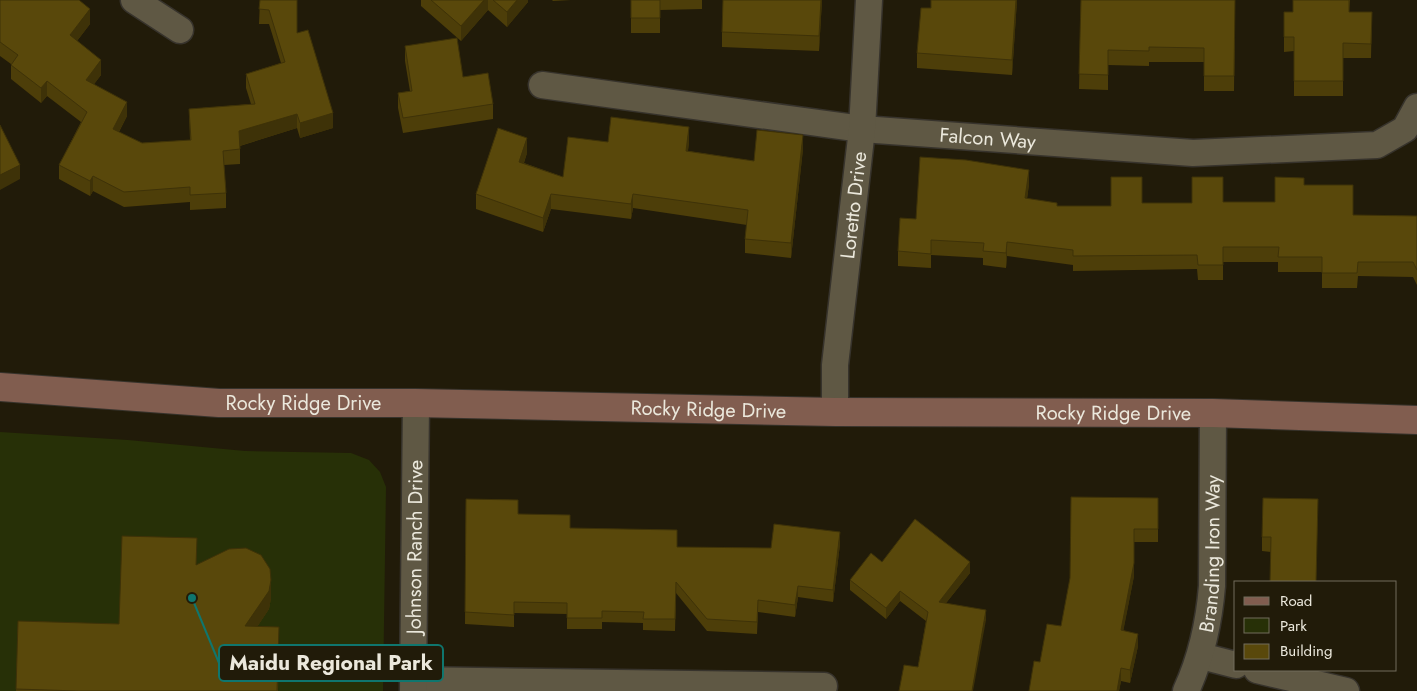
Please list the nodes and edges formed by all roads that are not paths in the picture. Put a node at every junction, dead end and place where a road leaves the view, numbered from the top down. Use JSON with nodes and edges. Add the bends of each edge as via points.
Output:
{"nodes":[{"id":1,"x":134,"y":0,"type":"edge"},
{"id":2,"x":869,"y":0,"type":"edge"},
{"id":3,"x":180,"y":30,"type":"dead end"},
{"id":4,"x":542,"y":85,"type":"dead end"},
{"id":5,"x":1417,"y":107,"type":"edge"},
{"id":6,"x":862,"y":129,"type":"junction"},
{"id":7,"x":0,"y":387,"type":"edge"},
{"id":8,"x":416,"y":403,"type":"junction"},
{"id":9,"x":835,"y":412,"type":"junction"},
{"id":10,"x":1213,"y":413,"type":"junction"},
{"id":11,"x":1417,"y":420,"type":"edge"},
{"id":12,"x":1201,"y":656,"type":"junction"},
{"id":13,"x":1234,"y":664,"type":"edge"},
{"id":14,"x":1261,"y":671,"type":"edge"},
{"id":15,"x":413,"y":685,"type":"edge"},
{"id":16,"x":824,"y":686,"type":"dead end"},
{"id":17,"x":1186,"y":691,"type":"edge"},
{"id":18,"x":1346,"y":691,"type":"edge"}],
"edges":[{"from":1,"to":3,"type":"street"},
{"from":2,"to":6,"type":"street","name":"Loretto Drive"},
{"from":4,"to":6,"type":"street","name":"Falcon Way"},
{"from":5,"to":6,"type":"street","name":"Falcon Way","via":[[1405,130],[1377,145],[1203,153]]},
{"from":6,"to":9,"type":"street","name":"Loretto Drive","via":[[835,365]]},
{"from":7,"to":8,"type":"main road","name":"Rocky Ridge Drive","via":[[220,403]]},
{"from":8,"to":9,"type":"main road","name":"Rocky Ridge Drive"},
{"from":8,"to":15,"type":"street","name":"Johnson Ranch Drive"},
{"from":9,"to":10,"type":"main road","name":"Rocky Ridge Drive"},
{"from":10,"to":11,"type":"main road","name":"Rocky Ridge Drive"},
{"from":10,"to":12,"type":"street","name":"Branding Iron Way","via":[[1212,586]]},
{"from":12,"to":13,"type":"street"},
{"from":12,"to":17,"type":"street","name":"Branding Iron Way"},
{"from":14,"to":18,"type":"street"},
{"from":15,"to":16,"type":"street"}]}
